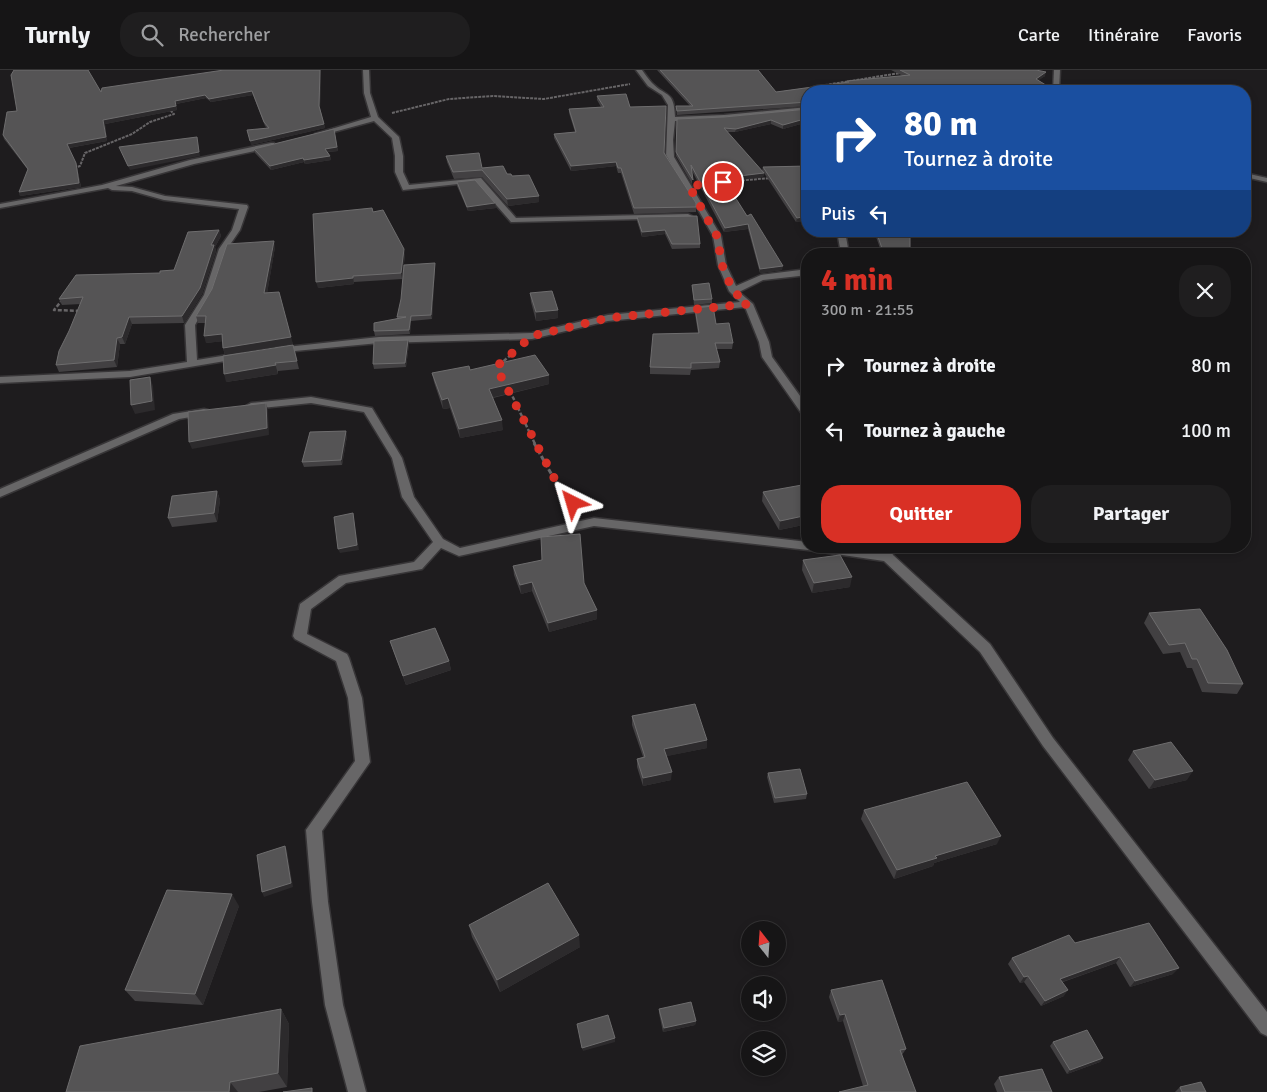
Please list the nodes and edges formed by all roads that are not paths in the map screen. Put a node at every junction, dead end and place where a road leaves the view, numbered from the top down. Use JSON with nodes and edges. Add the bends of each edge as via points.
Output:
{"nodes":[{"id":1,"x":366,"y":70,"type":"edge"},
{"id":2,"x":639,"y":70,"type":"edge"},
{"id":3,"x":1058,"y":70,"type":"edge"},
{"id":4,"x":1057,"y":85,"type":"edge"},
{"id":5,"x":801,"y":109,"type":"edge"},
{"id":6,"x":375,"y":118,"type":"junction"},
{"id":7,"x":672,"y":119,"type":"junction"},
{"id":8,"x":311,"y":136,"type":"edge"},
{"id":9,"x":283,"y":143,"type":"edge"},
{"id":10,"x":1251,"y":176,"type":"edge"},
{"id":11,"x":1267,"y":180,"type":"edge"},
{"id":12,"x":103,"y":187,"type":"junction"},
{"id":13,"x":0,"y":206,"type":"edge"},
{"id":14,"x":706,"y":216,"type":"junction"},
{"id":15,"x":801,"y":273,"type":"edge"},
{"id":16,"x":733,"y":291,"type":"junction"},
{"id":17,"x":748,"y":304,"type":"junction"},
{"id":18,"x":192,"y":364,"type":"junction"},
{"id":19,"x":0,"y":380,"type":"edge"},
{"id":20,"x":801,"y":405,"type":"edge"},
{"id":21,"x":236,"y":408,"type":"edge"},
{"id":22,"x":216,"y":410,"type":"edge"},
{"id":23,"x":0,"y":493,"type":"edge"},
{"id":24,"x":439,"y":542,"type":"junction"},
{"id":25,"x":801,"y":545,"type":"edge"},
{"id":26,"x":887,"y":553,"type":"edge"},
{"id":27,"x":1267,"y":1027,"type":"edge"},
{"id":28,"x":357,"y":1092,"type":"edge"}],
"edges":[{"from":1,"to":6,"type":"street","via":[[367,93]]},
{"from":2,"to":7,"type":"street","via":[[654,88],[664,94],[671,106]]},
{"from":3,"to":4,"type":"street"},
{"from":5,"to":7,"type":"street"},
{"from":6,"to":8,"type":"street"},
{"from":6,"to":14,"type":"street","via":[[395,137],[400,156],[399,172],[406,188],[478,180],[514,220]]},
{"from":7,"to":14,"type":"street","via":[[670,157]]},
{"from":9,"to":12,"type":"street","via":[[193,162]]},
{"from":10,"to":11,"type":"street"},
{"from":12,"to":13,"type":"street"},
{"from":12,"to":18,"type":"street","via":[[244,207],[208,295],[190,324]]},
{"from":14,"to":16,"type":"street","via":[[717,236],[722,265]]},
{"from":15,"to":16,"type":"street","via":[[761,278]]},
{"from":16,"to":17,"type":"street"},
{"from":17,"to":18,"type":"street","via":[[608,318],[532,336],[379,340],[311,346]]},
{"from":17,"to":20,"type":"street","via":[[767,357]]},
{"from":18,"to":19,"type":"street","via":[[130,374]]},
{"from":21,"to":24,"type":"street","via":[[311,400],[368,410],[397,458],[408,497]]},
{"from":22,"to":23,"type":"street","via":[[178,416]]},
{"from":24,"to":25,"type":"street","via":[[459,552],[594,522]]},
{"from":24,"to":28,"type":"street","via":[[418,566],[343,579],[305,607],[300,636],[342,658],[355,698],[363,762],[314,830],[334,1005]]},
{"from":26,"to":27,"type":"street","via":[[985,648],[1048,742]]}]}
